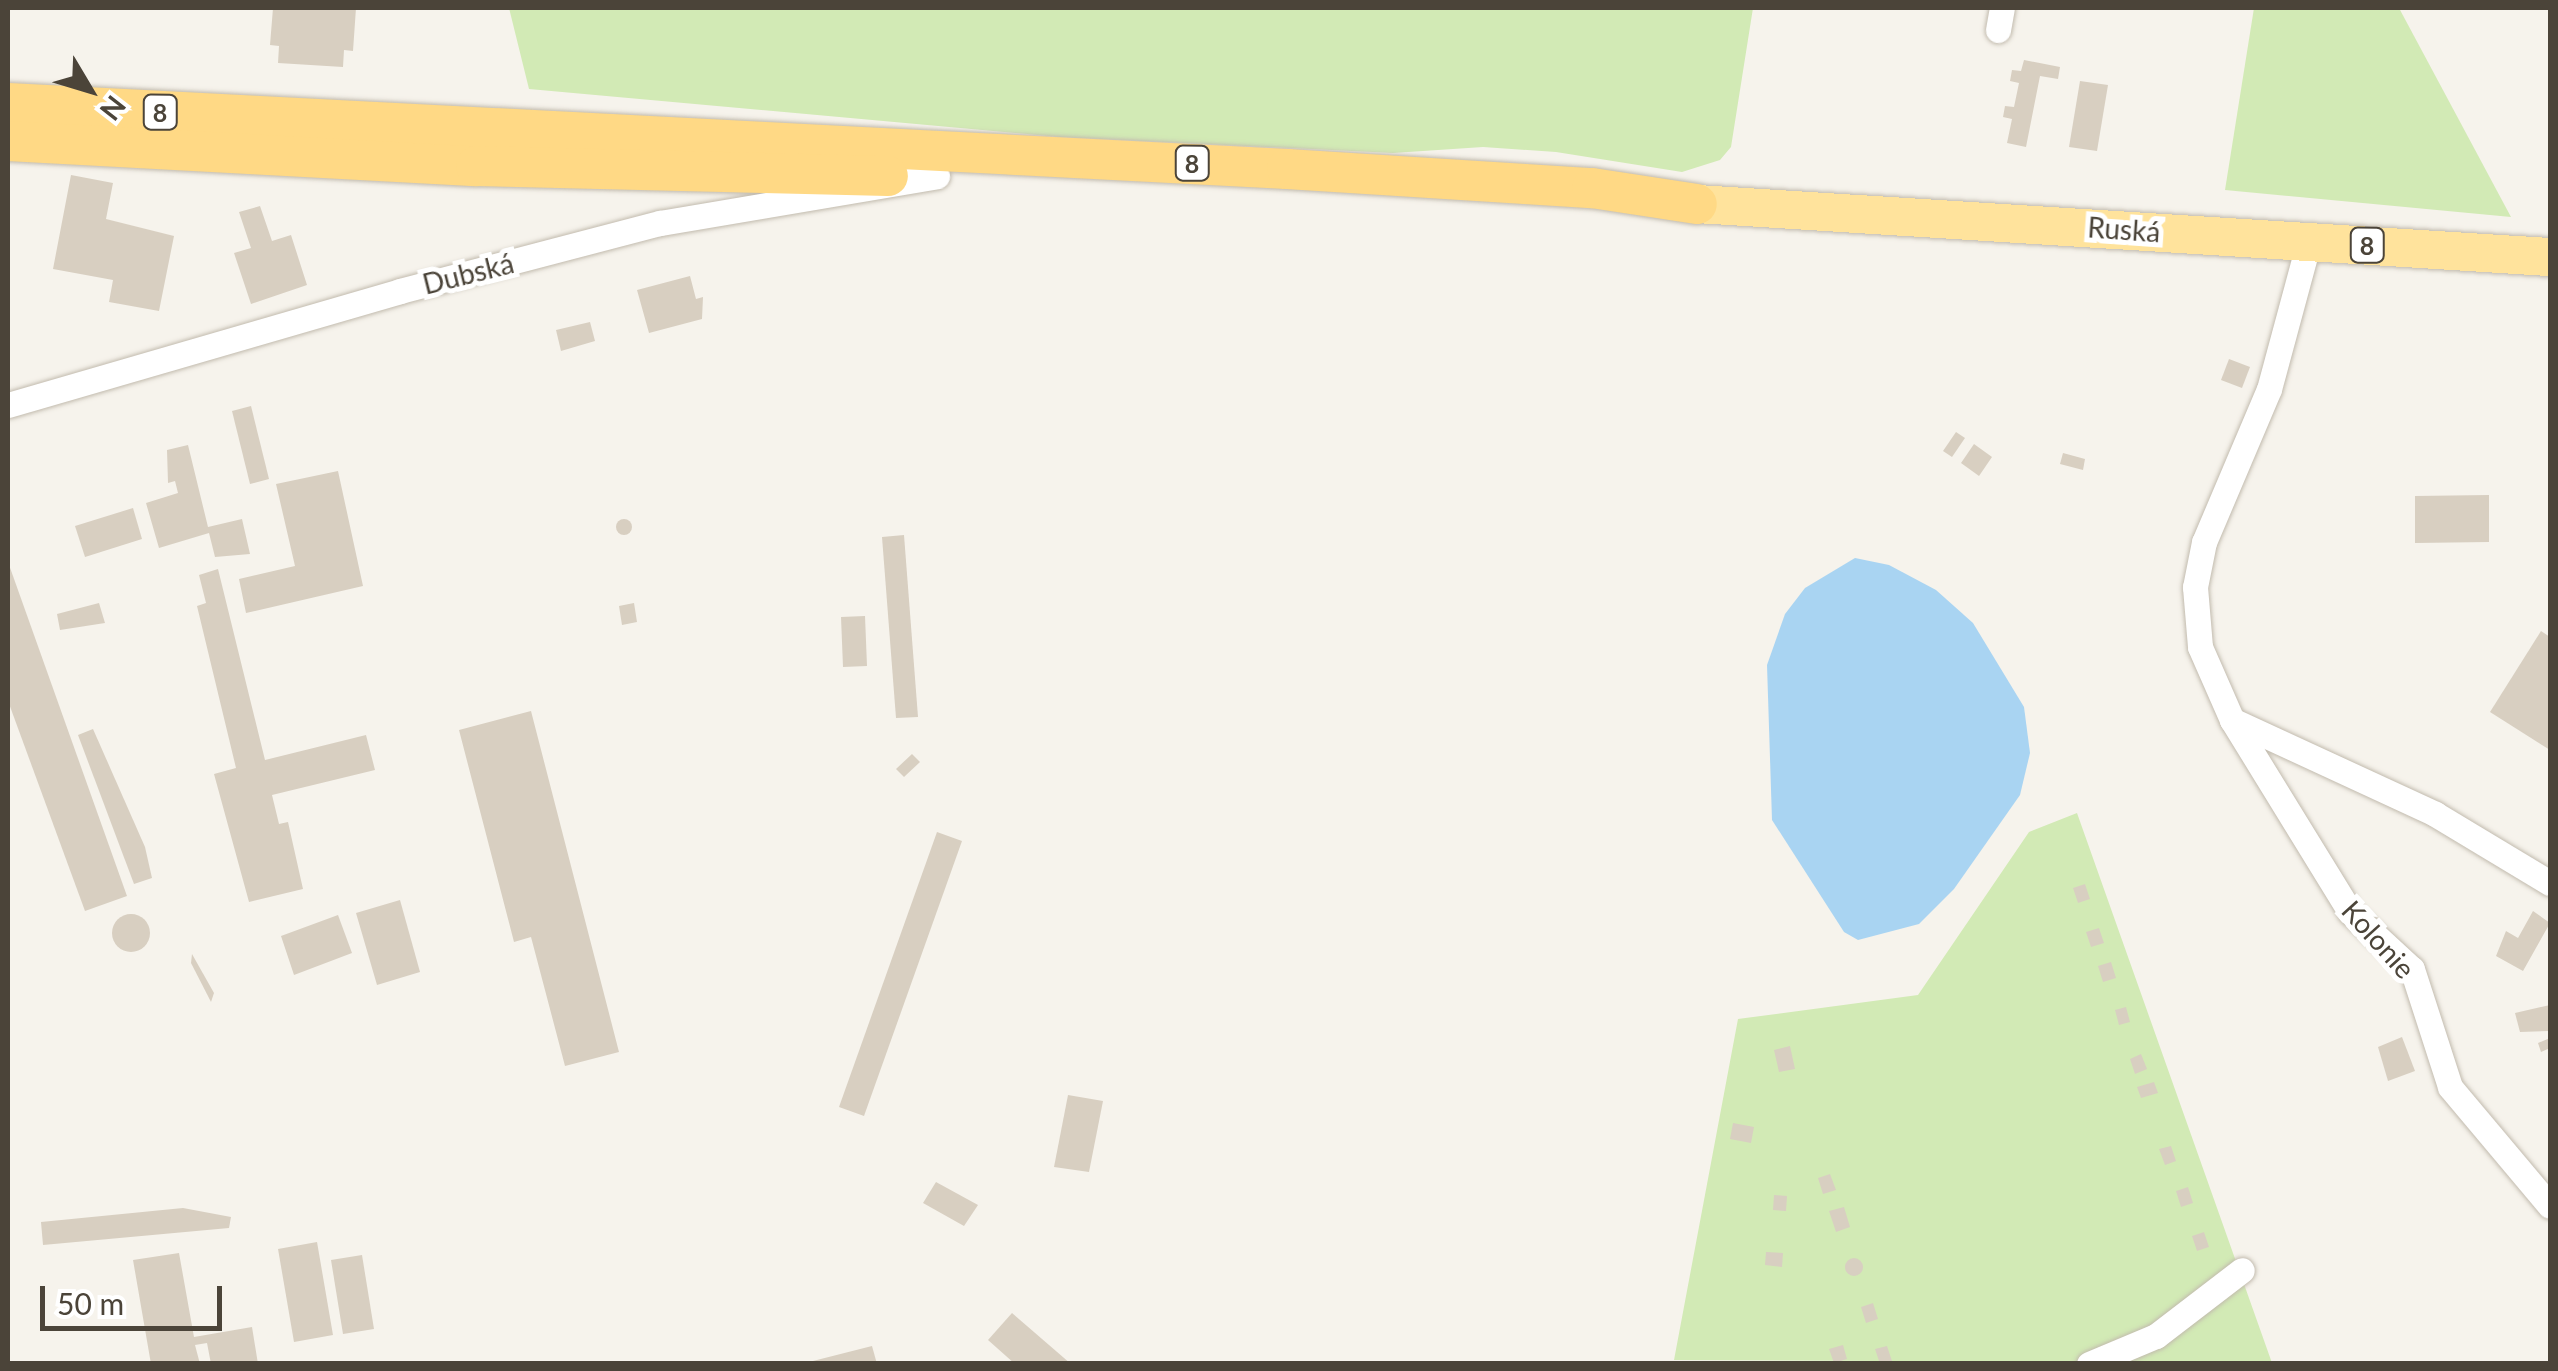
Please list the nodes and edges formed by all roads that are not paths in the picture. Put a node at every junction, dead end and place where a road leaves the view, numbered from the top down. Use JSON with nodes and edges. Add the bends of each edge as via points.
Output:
{"nodes":[{"id":1,"x":8,"y":103,"type":"edge"},
{"id":2,"x":8,"y":141,"type":"edge"},
{"id":3,"x":937,"y":176,"type":"junction"},
{"id":4,"x":1697,"y":204,"type":"junction"},
{"id":5,"x":2309,"y":241,"type":"junction"},
{"id":6,"x":2550,"y":257,"type":"edge"},
{"id":7,"x":8,"y":405,"type":"edge"},
{"id":8,"x":2232,"y":720,"type":"junction"},
{"id":9,"x":2550,"y":883,"type":"edge"},
{"id":10,"x":2550,"y":1206,"type":"edge"},
{"id":11,"x":2242,"y":1270,"type":"dead end"},
{"id":12,"x":2089,"y":1364,"type":"edge"}],
"edges":[{"from":1,"to":4,"type":"highway","number":"8","via":[[1268,168],[1592,188]]},
{"from":2,"to":3,"type":"highway","number":"8","via":[[514,167]]},
{"from":3,"to":4,"type":"highway","number":"8","via":[[1266,181]]},
{"from":3,"to":7,"type":"street","name":"Dubská","via":[[731,207]]},
{"from":4,"to":5,"type":"main road","name":"Ruská","number":"8"},
{"from":5,"to":6,"type":"main road","name":"Ruská","number":"8"},
{"from":5,"to":8,"type":"street","name":"Kolonie","via":[[2274,373],[2204,542],[2194,588],[2200,647]]},
{"from":8,"to":9,"type":"street","via":[[2435,814]]},
{"from":8,"to":10,"type":"street","name":"Kolonie","via":[[2350,912],[2412,968],[2450,1087]]},
{"from":11,"to":12,"type":"street","via":[[2156,1336]]}]}
